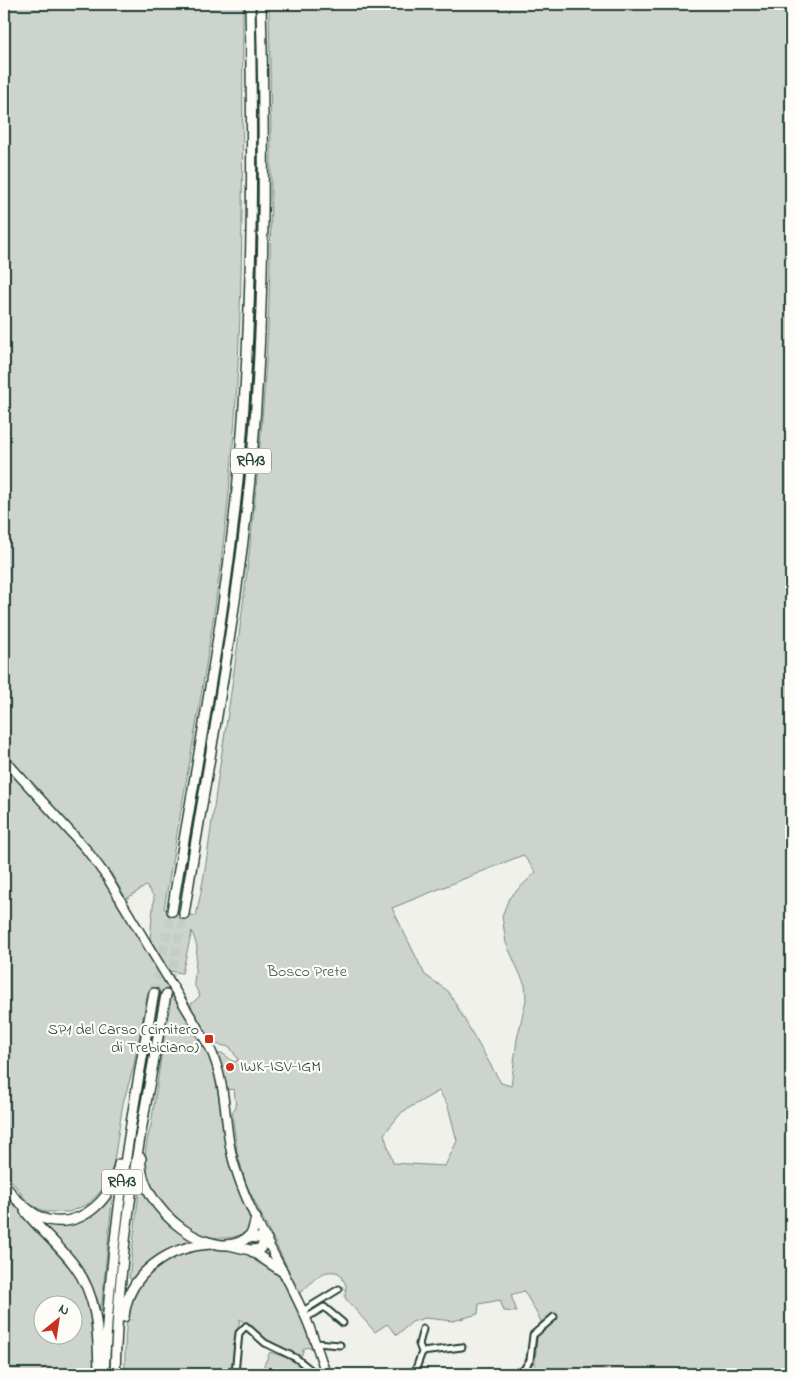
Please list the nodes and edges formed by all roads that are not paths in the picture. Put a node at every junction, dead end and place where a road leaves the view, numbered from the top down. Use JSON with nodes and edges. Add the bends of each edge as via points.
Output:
{"nodes":[{"id":1,"x":250,"y":4,"type":"edge"},
{"id":2,"x":261,"y":4,"type":"edge"},
{"id":3,"x":4,"y":759,"type":"edge"},
{"id":4,"x":172,"y":911,"type":"tunnel mouth"},
{"id":5,"x":184,"y":914,"type":"tunnel mouth"},
{"id":6,"x":154,"y":992,"type":"tunnel mouth"},
{"id":7,"x":166,"y":995,"type":"tunnel mouth"},
{"id":8,"x":139,"y":1070,"type":"junction"},
{"id":9,"x":151,"y":1072,"type":"junction"},
{"id":10,"x":4,"y":1183,"type":"edge"},
{"id":11,"x":16,"y":1199,"type":"junction"},
{"id":12,"x":256,"y":1218,"type":"junction"},
{"id":13,"x":248,"y":1237,"type":"junction"},
{"id":14,"x":266,"y":1239,"type":"junction"},
{"id":15,"x":223,"y":1244,"type":"junction"},
{"id":16,"x":250,"y":1250,"type":"junction"},
{"id":17,"x":283,"y":1272,"type":"junction"},
{"id":18,"x":339,"y":1289,"type":"dead end"},
{"id":19,"x":305,"y":1315,"type":"junction"},
{"id":20,"x":554,"y":1317,"type":"dead end"},
{"id":21,"x":343,"y":1323,"type":"dead end"},
{"id":22,"x":423,"y":1329,"type":"dead end"},
{"id":23,"x":316,"y":1343,"type":"junction"},
{"id":24,"x":340,"y":1346,"type":"dead end"},
{"id":25,"x":462,"y":1347,"type":"dead end"},
{"id":26,"x":422,"y":1352,"type":"junction"},
{"id":27,"x":235,"y":1373,"type":"edge"},
{"id":28,"x":99,"y":1374,"type":"edge"},
{"id":29,"x":104,"y":1374,"type":"edge"},
{"id":30,"x":115,"y":1374,"type":"edge"},
{"id":31,"x":119,"y":1374,"type":"edge"},
{"id":32,"x":316,"y":1374,"type":"edge"},
{"id":33,"x":326,"y":1374,"type":"edge"},
{"id":34,"x":414,"y":1374,"type":"edge"},
{"id":35,"x":524,"y":1374,"type":"edge"}],
"edges":[{"from":1,"to":4,"type":"highway","number":"RA13","via":[[251,272],[240,460],[220,630]]},
{"from":2,"to":5,"type":"highway","number":"RA13","via":[[262,284],[252,460],[231,631]]},
{"from":3,"to":12,"type":"main road","via":[[86,849],[106,876],[210,1048],[222,1078],[234,1166]]},
{"from":6,"to":8,"type":"highway","number":"RA13"},
{"from":7,"to":9,"type":"highway","number":"RA13"},
{"from":8,"to":11,"type":"highway","via":[[118,1172],[100,1204],[82,1216],[60,1221],[40,1217]]},
{"from":8,"to":29,"type":"highway","number":"RA13","via":[[116,1227]]},
{"from":9,"to":15,"type":"highway","via":[[141,1162],[146,1187],[171,1221],[192,1234]]},
{"from":9,"to":30,"type":"highway","number":"RA13","via":[[130,1200]]},
{"from":10,"to":11,"type":"main road"},
{"from":11,"to":28,"type":"highway","via":[[73,1264],[89,1292],[98,1322]]},
{"from":12,"to":13,"type":"highway","via":[[254,1230]]},
{"from":12,"to":14,"type":"main road"},
{"from":13,"to":14,"type":"highway"},
{"from":13,"to":15,"type":"highway","via":[[237,1243]]},
{"from":14,"to":16,"type":"highway","via":[[260,1249]]},
{"from":14,"to":17,"type":"main road"},
{"from":15,"to":16,"type":"highway"},
{"from":15,"to":31,"type":"highway","via":[[175,1251],[154,1263],[141,1277],[126,1302]]},
{"from":16,"to":17,"type":"highway"},
{"from":17,"to":19,"type":"main road"},
{"from":18,"to":19,"type":"street"},
{"from":19,"to":21,"type":"street","via":[[324,1307]]},
{"from":19,"to":23,"type":"main road"},
{"from":20,"to":35,"type":"street","via":[[533,1335],[530,1360]]},
{"from":22,"to":26,"type":"street","via":[[419,1344]]},
{"from":23,"to":24,"type":"street"},
{"from":23,"to":33,"type":"main road"},
{"from":25,"to":26,"type":"street"},
{"from":26,"to":34,"type":"street"},
{"from":27,"to":32,"type":"street","via":[[239,1333],[246,1326],[254,1336],[296,1358]]}]}
